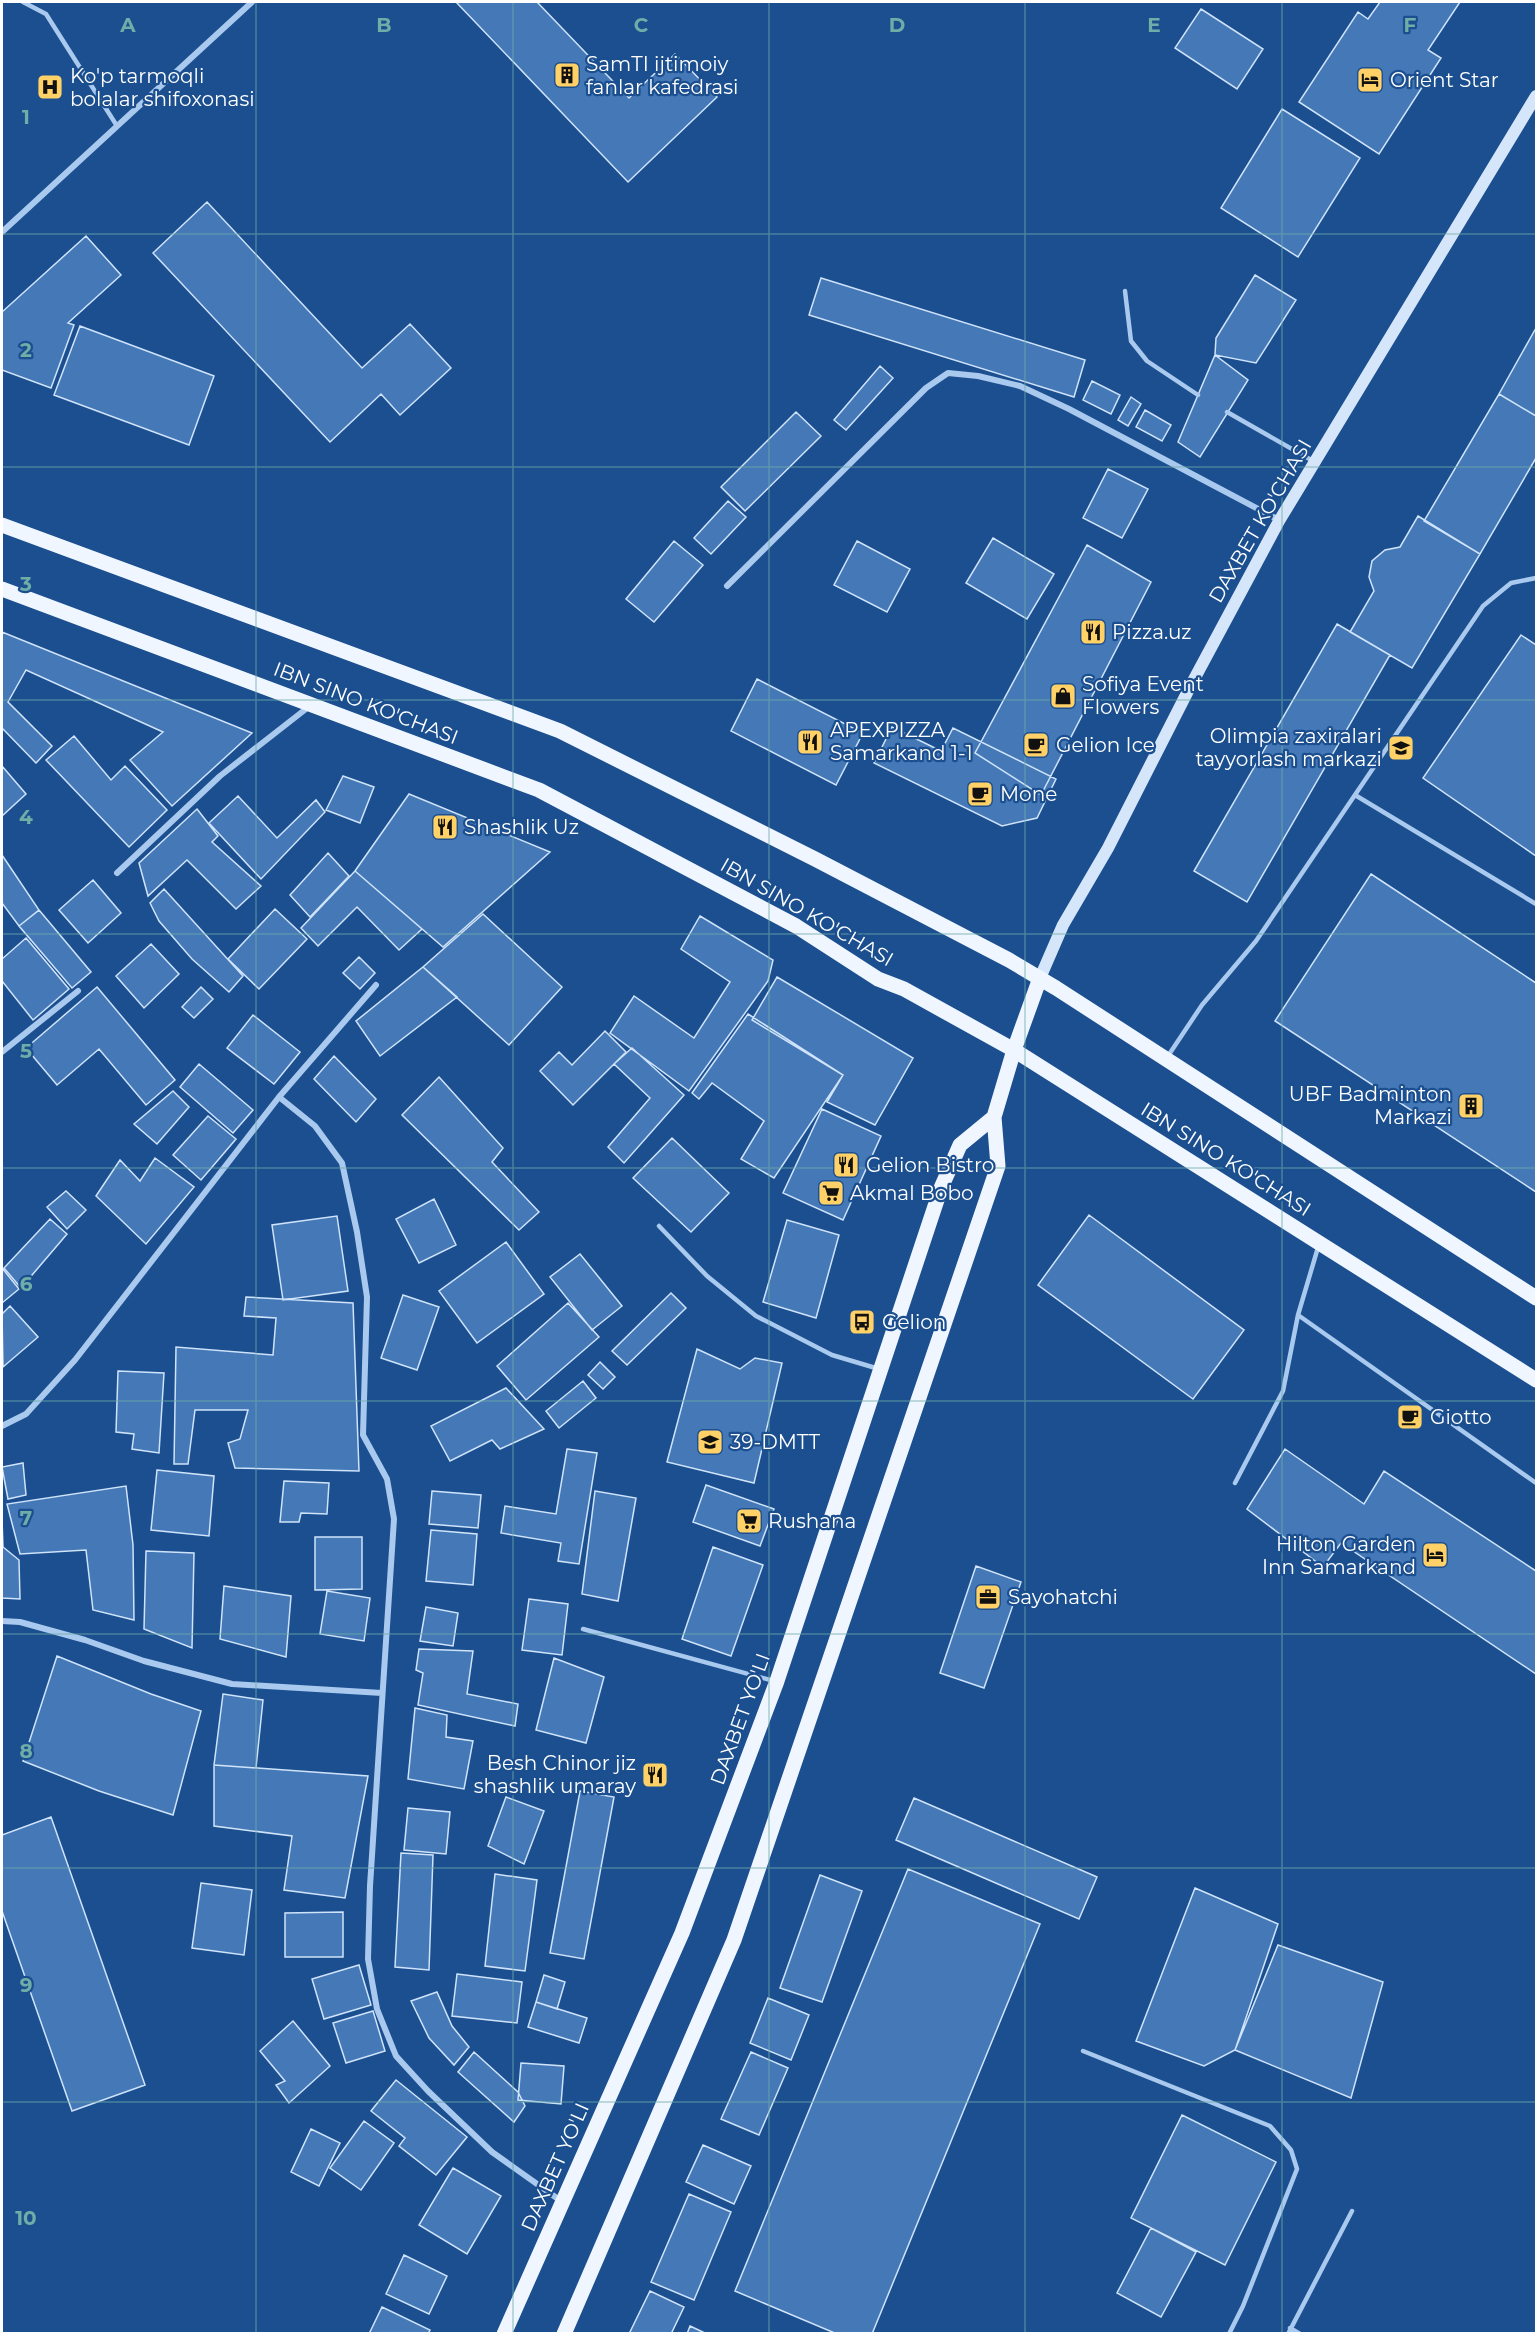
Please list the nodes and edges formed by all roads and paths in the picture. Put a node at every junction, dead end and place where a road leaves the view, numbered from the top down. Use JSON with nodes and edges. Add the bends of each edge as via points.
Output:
{"nodes":[{"id":1,"x":23,"y":2,"type":"edge"},
{"id":2,"x":252,"y":2,"type":"edge"},
{"id":3,"x":1536,"y":96,"type":"edge"},
{"id":4,"x":117,"y":126,"type":"junction"},
{"id":5,"x":2,"y":232,"type":"edge"},
{"id":6,"x":1125,"y":291,"type":"dead end"},
{"id":7,"x":1198,"y":395,"type":"dead end"},
{"id":8,"x":1227,"y":412,"type":"dead end"},
{"id":9,"x":1315,"y":462,"type":"junction"},
{"id":10,"x":1279,"y":521,"type":"junction"},
{"id":11,"x":2,"y":525,"type":"edge"},
{"id":12,"x":1536,"y":578,"type":"edge"},
{"id":13,"x":727,"y":586,"type":"dead end"},
{"id":14,"x":2,"y":589,"type":"edge"},
{"id":15,"x":311,"y":705,"type":"junction"},
{"id":16,"x":1355,"y":795,"type":"junction"},
{"id":17,"x":117,"y":873,"type":"dead end"},
{"id":18,"x":1536,"y":904,"type":"edge"},
{"id":19,"x":1040,"y":978,"type":"junction"},
{"id":20,"x":376,"y":985,"type":"dead end"},
{"id":21,"x":78,"y":991,"type":"dead end"},
{"id":22,"x":1014,"y":1050,"type":"junction"},
{"id":23,"x":2,"y":1052,"type":"edge"},
{"id":24,"x":1166,"y":1059,"type":"junction"},
{"id":25,"x":279,"y":1096,"type":"junction"},
{"id":26,"x":994,"y":1117,"type":"junction"},
{"id":27,"x":658,"y":1226,"type":"dead end"},
{"id":28,"x":1319,"y":1243,"type":"junction"},
{"id":29,"x":1536,"y":1298,"type":"edge"},
{"id":30,"x":1298,"y":1315,"type":"junction"},
{"id":31,"x":880,"y":1370,"type":"junction"},
{"id":32,"x":1536,"y":1380,"type":"edge"},
{"id":33,"x":2,"y":1426,"type":"edge"},
{"id":34,"x":1536,"y":1483,"type":"edge"},
{"id":35,"x":1235,"y":1484,"type":"dead end"},
{"id":36,"x":2,"y":1621,"type":"edge"},
{"id":37,"x":584,"y":1629,"type":"dead end"},
{"id":38,"x":777,"y":1681,"type":"junction"},
{"id":39,"x":382,"y":1693,"type":"junction"},
{"id":40,"x":1083,"y":2051,"type":"dead end"},
{"id":41,"x":561,"y":2202,"type":"junction"},
{"id":42,"x":1352,"y":2211,"type":"dead end"},
{"id":43,"x":1289,"y":2331,"type":"edge"},
{"id":44,"x":504,"y":2334,"type":"edge"},
{"id":45,"x":564,"y":2334,"type":"edge"},
{"id":46,"x":1229,"y":2334,"type":"edge"},
{"id":47,"x":1300,"y":2334,"type":"edge"}],
"edges":[{"from":1,"to":4,"type":"lane","via":[[46,14]]},
{"from":2,"to":4,"type":"street"},
{"from":3,"to":9,"type":"main road","name":"DAXBET KO'CHASI"},
{"from":4,"to":5,"type":"street"},
{"from":6,"to":7,"type":"lane","via":[[1131,341],[1147,361]]},
{"from":8,"to":9,"type":"lane"},
{"from":9,"to":10,"type":"main road","name":"DAXBET KO'CHASI"},
{"from":10,"to":13,"type":"street","via":[[1020,386],[948,373],[926,388]]},
{"from":10,"to":19,"type":"main road","name":"DAXBET KO'CHASI","via":[[1063,926]]},
{"from":11,"to":19,"type":"main road","name":"IBN SINO KO'CHASI","via":[[560,731]]},
{"from":12,"to":16,"type":"lane","via":[[1511,583],[1483,606]]},
{"from":14,"to":15,"type":"main road","name":"IBN SINO KO'CHASI"},
{"from":15,"to":17,"type":"street","via":[[220,776]]},
{"from":15,"to":22,"type":"main road","name":"IBN SINO KO'CHASI","via":[[539,790],[796,926],[878,979],[904,989]]},
{"from":16,"to":18,"type":"lane"},
{"from":16,"to":24,"type":"lane","via":[[1256,941],[1202,1005]]},
{"from":19,"to":22,"type":"main road"},
{"from":19,"to":24,"type":"main road","name":"IBN SINO KO'CHASI"},
{"from":20,"to":25,"type":"street"},
{"from":21,"to":23,"type":"street"},
{"from":22,"to":26,"type":"main road"},
{"from":22,"to":28,"type":"main road","name":"IBN SINO KO'CHASI"},
{"from":24,"to":29,"type":"main road","name":"IBN SINO KO'CHASI"},
{"from":25,"to":33,"type":"street","via":[[75,1360],[26,1414]]},
{"from":25,"to":39,"type":"street","via":[[315,1126],[342,1162],[357,1232],[367,1297],[363,1435],[387,1479],[394,1520]]},
{"from":26,"to":31,"type":"main road","name":"DAXBET YO'LI","via":[[960,1145]]},
{"from":26,"to":45,"type":"main road","via":[[998,1166],[734,1940]]},
{"from":27,"to":31,"type":"lane","via":[[707,1276],[756,1316],[832,1355]]},
{"from":28,"to":30,"type":"lane"},
{"from":28,"to":32,"type":"main road","name":"IBN SINO KO'CHASI"},
{"from":30,"to":34,"type":"lane"},
{"from":30,"to":35,"type":"lane","via":[[1283,1391]]},
{"from":31,"to":38,"type":"main road","name":"DAXBET YO'LI"},
{"from":36,"to":39,"type":"street","via":[[20,1622],[232,1684]]},
{"from":37,"to":38,"type":"lane"},
{"from":38,"to":41,"type":"main road","name":"DAXBET YO'LI","via":[[682,1933]]},
{"from":39,"to":41,"type":"street","via":[[368,1948],[377,2009],[396,2056],[428,2091],[492,2152]]},
{"from":40,"to":46,"type":"lane","via":[[1270,2127],[1291,2150],[1297,2169]]},
{"from":41,"to":44,"type":"main road","name":"DAXBET YO'LI"},
{"from":42,"to":43,"type":"lane"},
{"from":43,"to":47,"type":"lane"}]}
